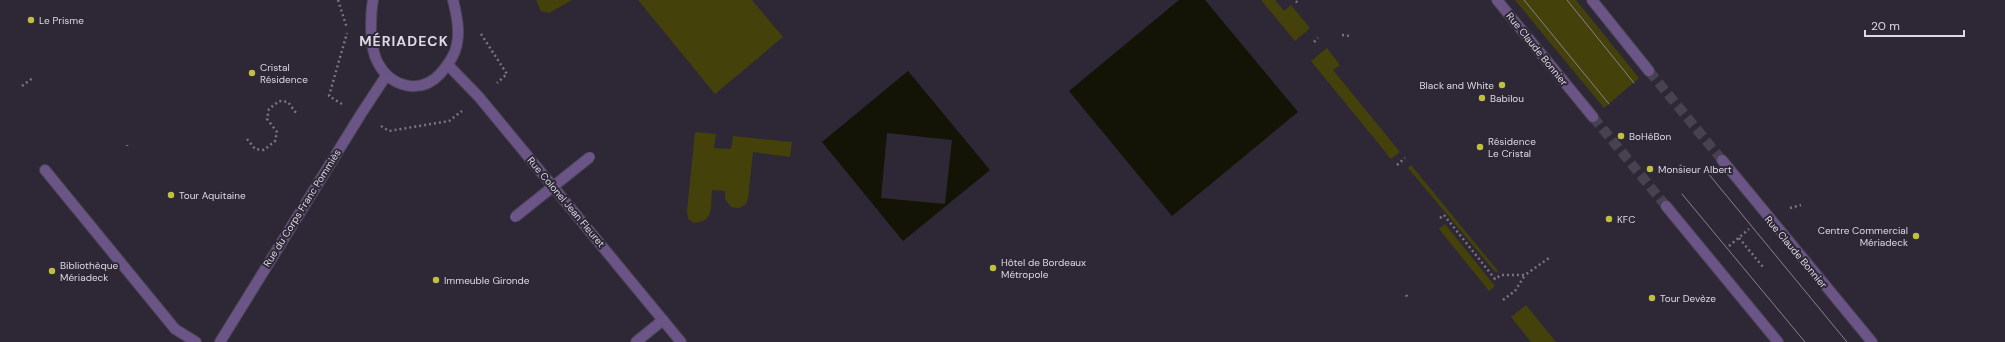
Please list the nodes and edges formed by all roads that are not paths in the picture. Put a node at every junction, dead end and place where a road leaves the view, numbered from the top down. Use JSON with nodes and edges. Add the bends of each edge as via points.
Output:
{"nodes":[{"id":1,"x":373,"y":0,"type":"edge"},
{"id":2,"x":453,"y":0,"type":"edge"},
{"id":3,"x":1496,"y":0,"type":"edge"},
{"id":4,"x":1592,"y":0,"type":"edge"},
{"id":5,"x":448,"y":65,"type":"junction"},
{"id":6,"x":1648,"y":71,"type":"tunnel mouth"},
{"id":7,"x":386,"y":76,"type":"junction"},
{"id":8,"x":1593,"y":117,"type":"tunnel mouth"},
{"id":9,"x":590,"y":157,"type":"dead end"},
{"id":10,"x":1722,"y":160,"type":"tunnel mouth"},
{"id":11,"x":45,"y":170,"type":"dead end"},
{"id":12,"x":1666,"y":206,"type":"tunnel mouth"},
{"id":13,"x":515,"y":217,"type":"dead end"},
{"id":14,"x":663,"y":320,"type":"junction"},
{"id":15,"x":196,"y":342,"type":"edge"},
{"id":16,"x":220,"y":342,"type":"edge"},
{"id":17,"x":636,"y":342,"type":"edge"},
{"id":18,"x":681,"y":342,"type":"edge"},
{"id":19,"x":1778,"y":342,"type":"edge"},
{"id":20,"x":1872,"y":342,"type":"edge"}],
"edges":[{"from":1,"to":7,"type":"street","via":[[372,48]]},
{"from":2,"to":5,"type":"street","via":[[458,32],[456,51]]},
{"from":3,"to":8,"type":"street","name":"Rue Claude Bonnier"},
{"from":4,"to":6,"type":"street"},
{"from":5,"to":7,"type":"street","via":[[435,79],[418,87],[402,85]]},
{"from":5,"to":14,"type":"street","name":"Rue Colonel Jean Fleuret","via":[[479,97]]},
{"from":7,"to":16,"type":"street","name":"Rue du Corps Franc Pommiès","via":[[356,120]]},
{"from":9,"to":13,"type":"street","bridge":true},
{"from":10,"to":20,"type":"street","name":"Rue Claude Bonnier"},
{"from":11,"to":15,"type":"street","via":[[175,329]]},
{"from":12,"to":19,"type":"street"},
{"from":14,"to":17,"type":"street"},
{"from":14,"to":18,"type":"street","name":"Rue Colonel Jean Fleuret"}]}
